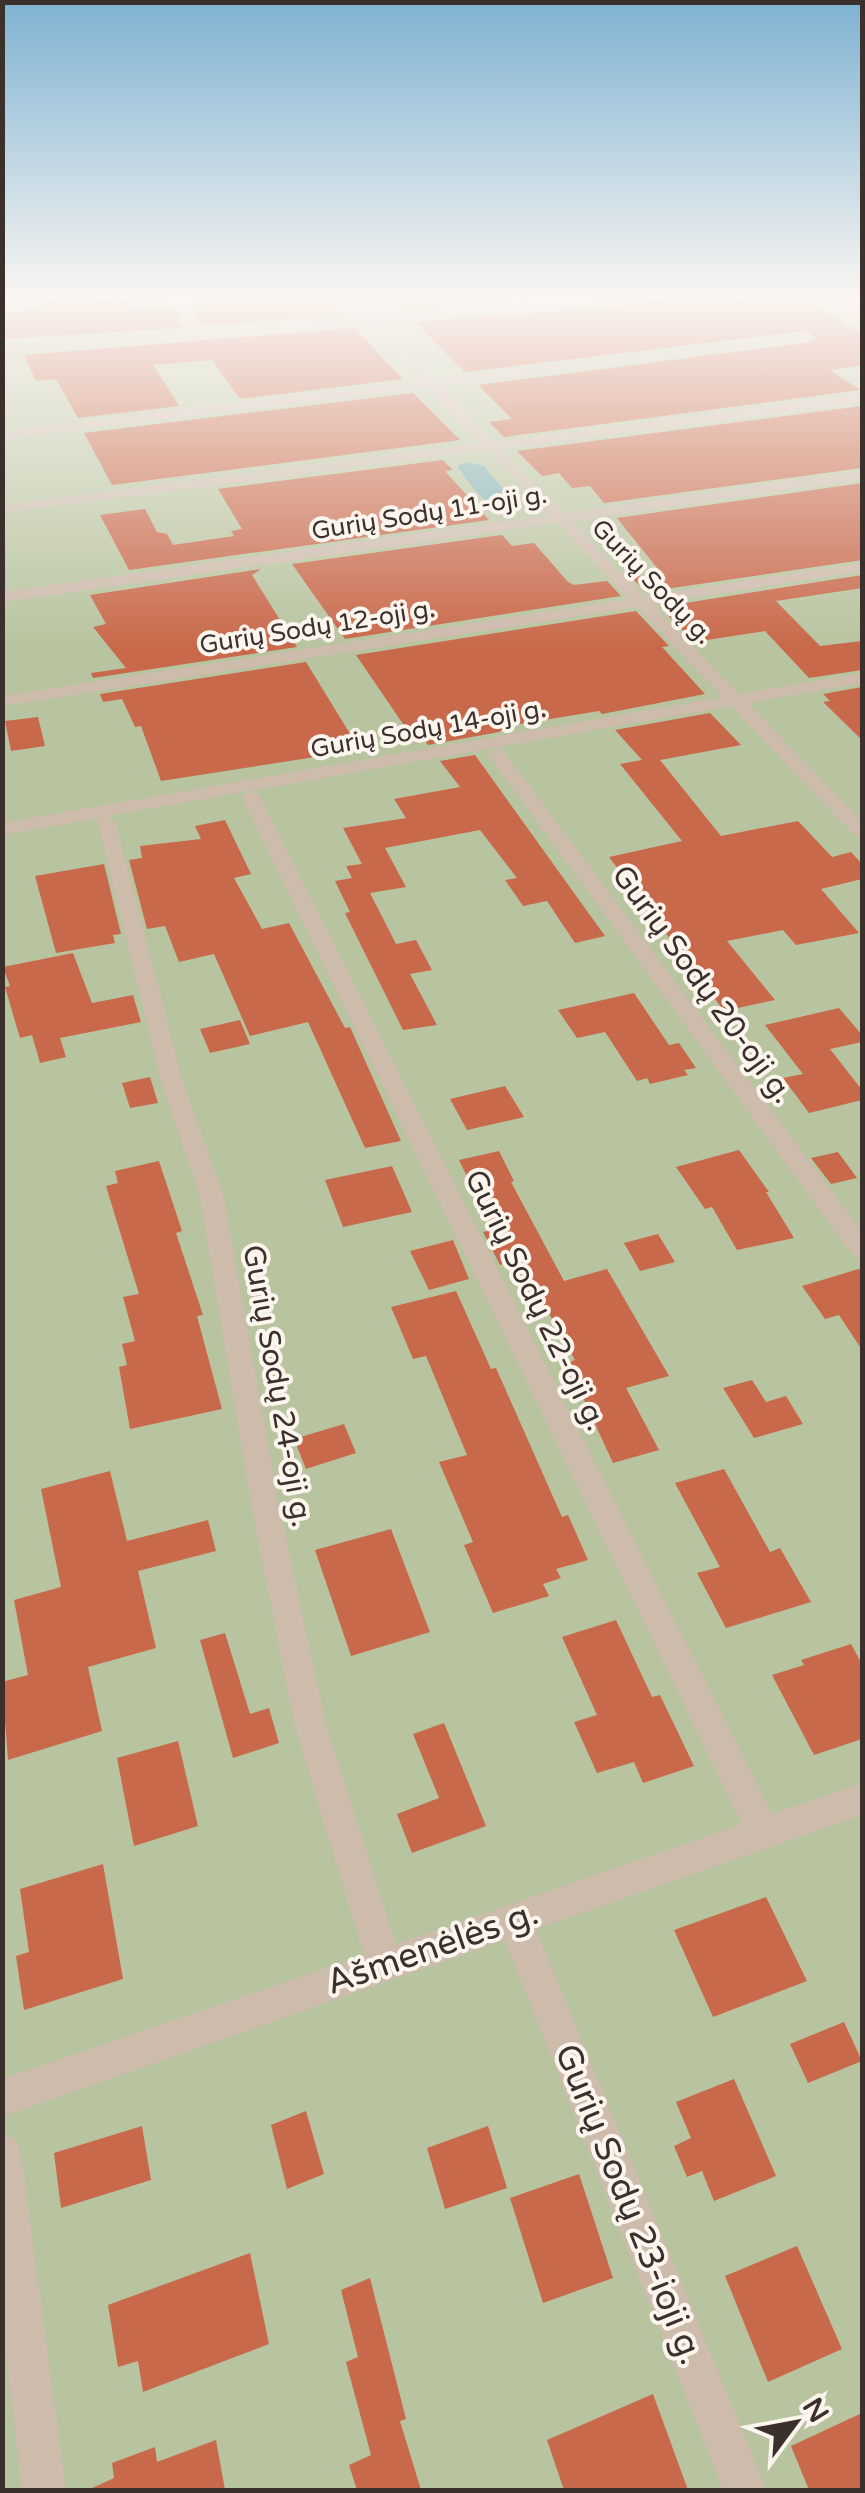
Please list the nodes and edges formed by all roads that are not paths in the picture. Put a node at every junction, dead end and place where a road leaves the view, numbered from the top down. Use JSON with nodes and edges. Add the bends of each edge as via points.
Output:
{"nodes":[{"id":1,"x":179,"y":413,"type":"edge"},
{"id":2,"x":457,"y":413,"type":"edge"},
{"id":3,"x":740,"y":413,"type":"edge"},
{"id":4,"x":2,"y":435,"type":"edge"},
{"id":5,"x":487,"y":445,"type":"junction"},
{"id":6,"x":862,"y":474,"type":"edge"},
{"id":7,"x":2,"y":509,"type":"edge"},
{"id":8,"x":554,"y":516,"type":"junction"},
{"id":9,"x":862,"y":566,"type":"edge"},
{"id":10,"x":2,"y":596,"type":"edge"},
{"id":11,"x":639,"y":601,"type":"junction"},
{"id":12,"x":862,"y":678,"type":"edge"},
{"id":13,"x":732,"y":699,"type":"junction"},
{"id":14,"x":2,"y":701,"type":"edge"},
{"id":15,"x":496,"y":752,"type":"dead end"},
{"id":16,"x":251,"y":797,"type":"dead end"},
{"id":17,"x":106,"y":821,"type":"dead end"},
{"id":18,"x":2,"y":829,"type":"edge"},
{"id":19,"x":862,"y":832,"type":"edge"},
{"id":20,"x":862,"y":1250,"type":"edge"},
{"id":21,"x":862,"y":1799,"type":"edge"},
{"id":22,"x":763,"y":1832,"type":"junction"},
{"id":23,"x":514,"y":1918,"type":"junction"},
{"id":24,"x":384,"y":1963,"type":"junction"},
{"id":25,"x":2,"y":2098,"type":"edge"},
{"id":26,"x":2,"y":2152,"type":"edge"},
{"id":27,"x":44,"y":2490,"type":"edge"},
{"id":28,"x":745,"y":2490,"type":"edge"}],
"edges":[{"from":1,"to":4,"type":"street"},
{"from":2,"to":5,"type":"street","name":"Gurių Sodų g."},
{"from":3,"to":5,"type":"street"},
{"from":5,"to":7,"type":"street"},
{"from":5,"to":8,"type":"street","name":"Gurių Sodų g."},
{"from":6,"to":8,"type":"street","name":"Gurių Sodų 11-oji g."},
{"from":8,"to":10,"type":"street","name":"Gurių Sodų 11-oji g."},
{"from":8,"to":11,"type":"street","name":"Gurių Sodų g."},
{"from":9,"to":11,"type":"street","name":"Gurių Sodų 12-oji g."},
{"from":11,"to":13,"type":"street","name":"Gurių Sodų g."},
{"from":11,"to":14,"type":"street","name":"Gurių Sodų 12-oji g."},
{"from":12,"to":13,"type":"street","name":"Gurių Sodų 14-oji g."},
{"from":13,"to":18,"type":"street","name":"Gurių Sodų 14-oji g."},
{"from":13,"to":19,"type":"street","name":"Gurių Sodų g."},
{"from":15,"to":20,"type":"street","name":"Gurių Sodų 20-oji g."},
{"from":16,"to":22,"type":"street","name":"Gurių Sodų 22-oji g."},
{"from":17,"to":24,"type":"street","name":"Gurių Sodų 24-oji g.","via":[[174,1088],[210,1193],[310,1724]]},
{"from":21,"to":22,"type":"street","name":"Ašmenėlės g."},
{"from":22,"to":23,"type":"street","name":"Ašmenėlės g."},
{"from":23,"to":24,"type":"street","name":"Ašmenėlės g."},
{"from":23,"to":28,"type":"street","name":"Gurių Sodų 23-ioji g."},
{"from":24,"to":25,"type":"street","name":"Ašmenėlės g."},
{"from":26,"to":27,"type":"street"}]}
